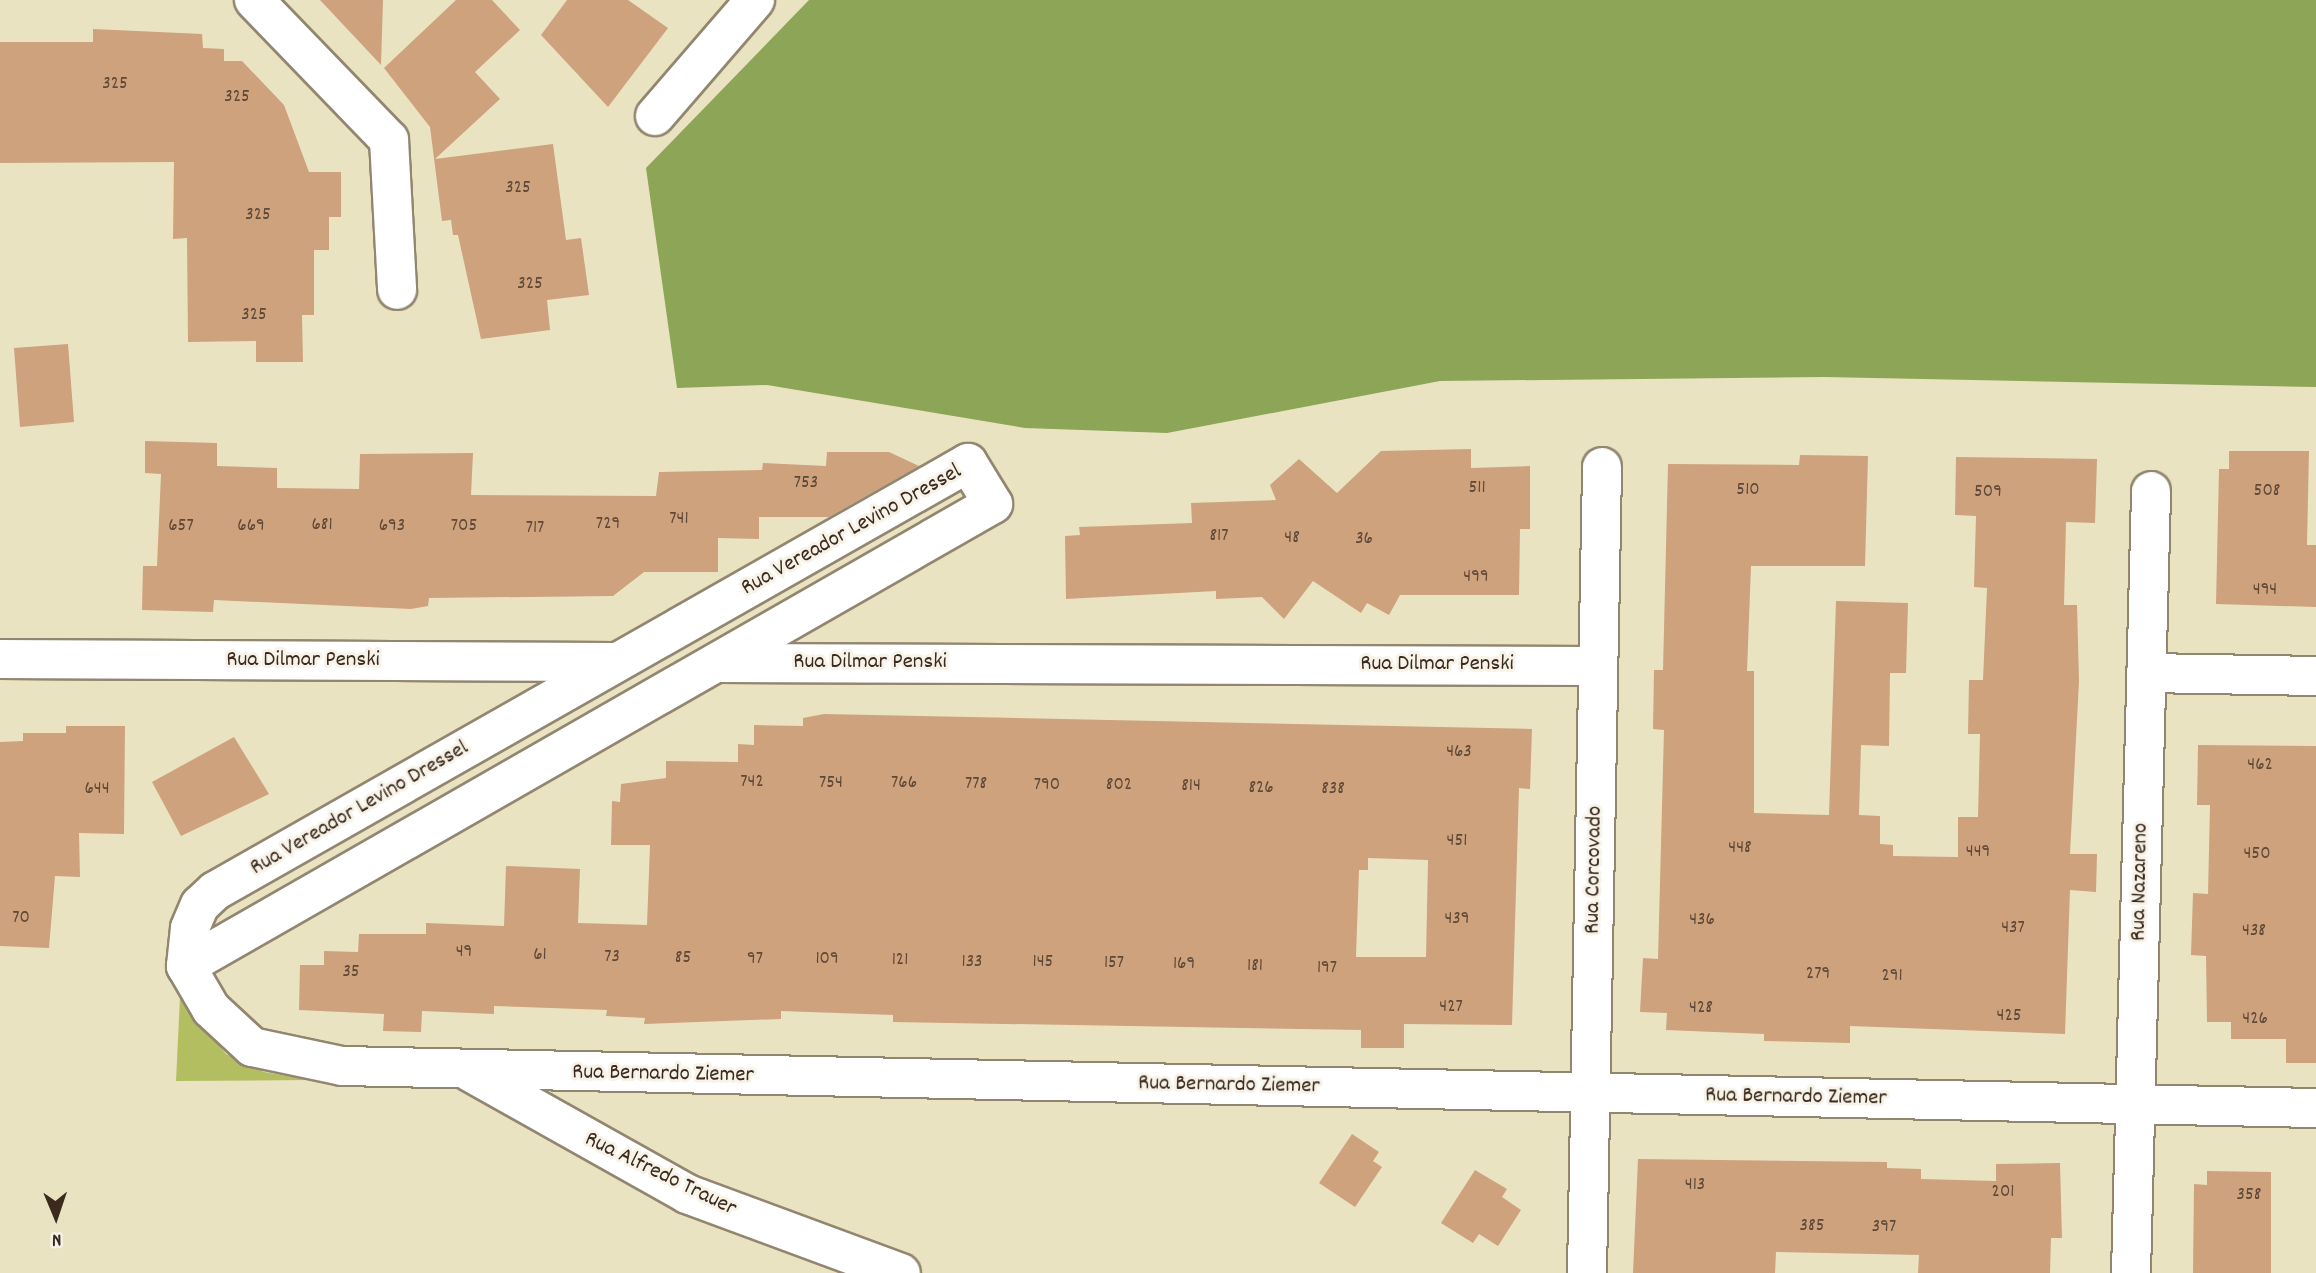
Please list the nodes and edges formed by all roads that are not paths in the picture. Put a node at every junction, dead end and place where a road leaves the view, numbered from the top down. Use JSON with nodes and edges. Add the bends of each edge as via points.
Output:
{"nodes":[{"id":1,"x":254,"y":0,"type":"edge"},
{"id":2,"x":755,"y":0,"type":"edge"},
{"id":3,"x":655,"y":116,"type":"dead end"},
{"id":4,"x":397,"y":290,"type":"dead end"},
{"id":5,"x":1602,"y":467,"type":"dead end"},
{"id":6,"x":2151,"y":491,"type":"dead end"},
{"id":7,"x":0,"y":659,"type":"edge"},
{"id":8,"x":619,"y":662,"type":"junction"},
{"id":9,"x":717,"y":663,"type":"junction"},
{"id":10,"x":1598,"y":666,"type":"junction"},
{"id":11,"x":2146,"y":673,"type":"junction"},
{"id":12,"x":2316,"y":676,"type":"edge"},
{"id":13,"x":186,"y":965,"type":"junction"},
{"id":14,"x":468,"y":1071,"type":"junction"},
{"id":15,"x":1592,"y":1093,"type":"junction"},
{"id":16,"x":2136,"y":1104,"type":"junction"},
{"id":17,"x":2316,"y":1108,"type":"edge"},
{"id":18,"x":887,"y":1270,"type":"edge"},
{"id":19,"x":1587,"y":1273,"type":"edge"},
{"id":20,"x":2131,"y":1273,"type":"edge"}],
"edges":[{"from":1,"to":4,"type":"street","via":[[389,140]]},
{"from":2,"to":3,"type":"street"},
{"from":5,"to":10,"type":"street","name":"Rua Corcovado"},
{"from":6,"to":11,"type":"street","name":"Rua Nazareno"},
{"from":7,"to":8,"type":"street","name":"Rua Dilmar Penski"},
{"from":8,"to":9,"type":"street","name":"Rua Dilmar Penski"},
{"from":8,"to":9,"type":"street","name":"Rua Vereador Levino Dressel","via":[[968,463],[993,504]]},
{"from":8,"to":13,"type":"street","name":"Rua Vereador Levino Dressel","via":[[215,891],[200,905],[190,928]]},
{"from":9,"to":10,"type":"street","name":"Rua Dilmar Penski"},
{"from":9,"to":13,"type":"street","name":"Rua Vereador Levino Dressel"},
{"from":10,"to":15,"type":"street","name":"Rua Corcovado"},
{"from":11,"to":12,"type":"street"},
{"from":11,"to":16,"type":"street","name":"Rua Nazareno"},
{"from":13,"to":14,"type":"street","name":"Rua Bernardo Ziemer","via":[[231,1032],[282,1058]]},
{"from":14,"to":15,"type":"street","name":"Rua Bernardo Ziemer"},
{"from":14,"to":18,"type":"street","name":"Rua Alfredo Trauer","via":[[687,1194]]},
{"from":15,"to":16,"type":"street","name":"Rua Bernardo Ziemer"},
{"from":15,"to":19,"type":"street","name":"Rua Corcovado"},
{"from":16,"to":17,"type":"street","name":"Rua Bernardo Ziemer"},
{"from":16,"to":20,"type":"street","name":"Rua Nazareno"}]}
